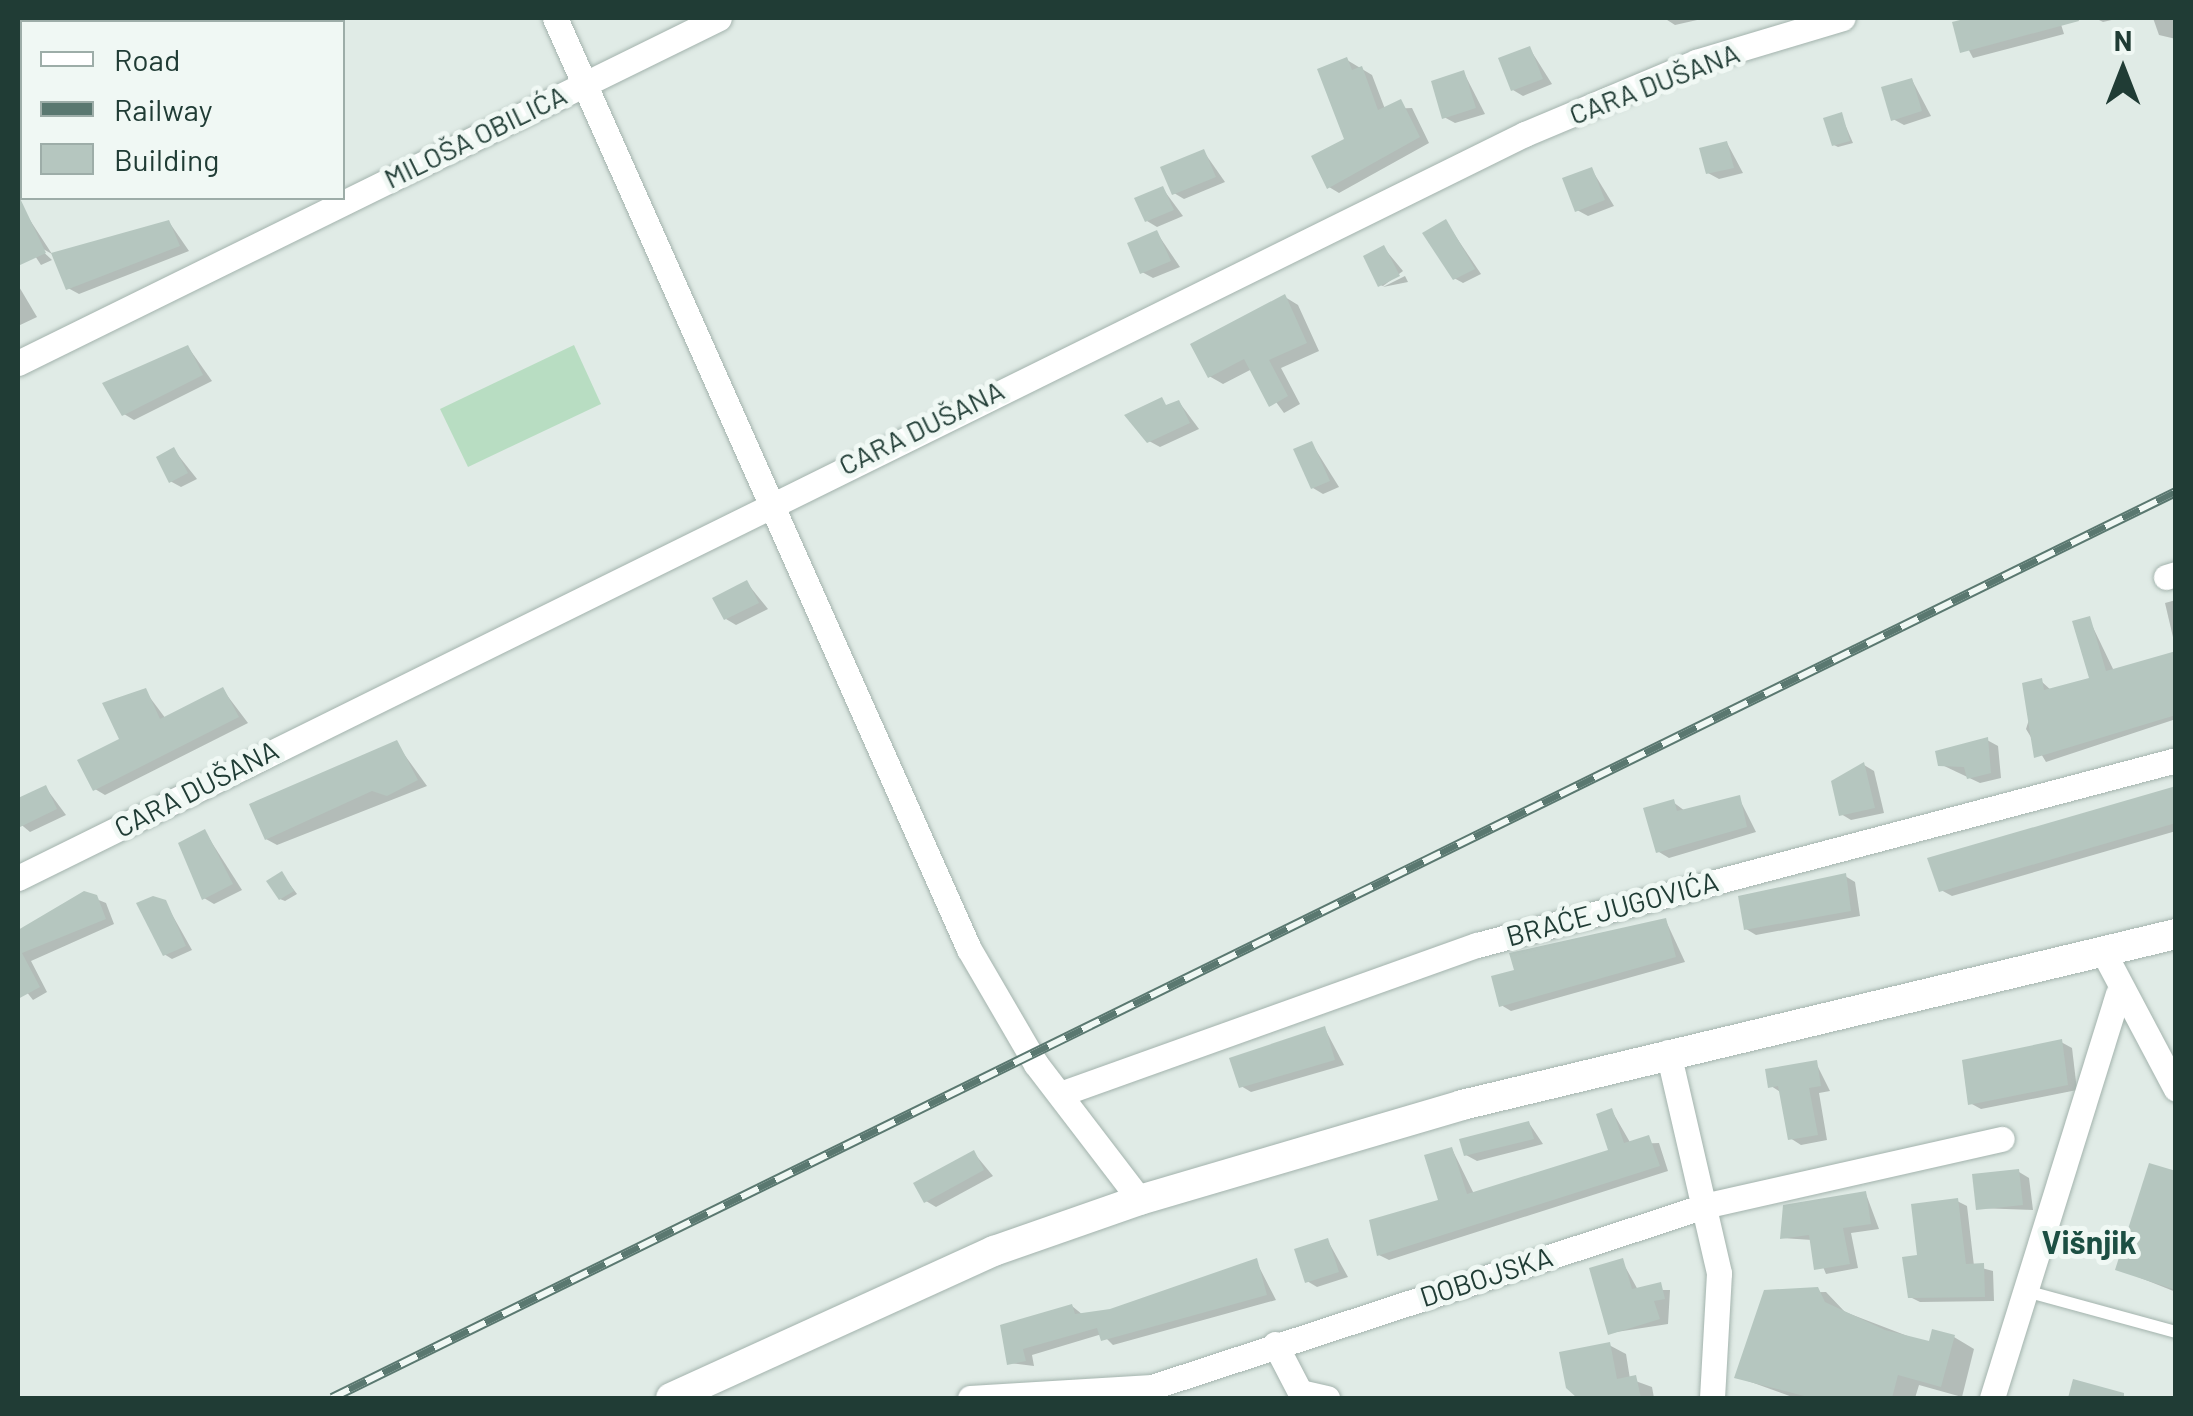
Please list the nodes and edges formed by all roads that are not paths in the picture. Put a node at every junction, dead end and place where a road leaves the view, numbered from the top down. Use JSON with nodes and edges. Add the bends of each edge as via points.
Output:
{"nodes":[{"id":1,"x":555,"y":18,"type":"edge"},
{"id":2,"x":719,"y":18,"type":"edge"},
{"id":3,"x":1842,"y":18,"type":"edge"},
{"id":4,"x":586,"y":82,"type":"junction"},
{"id":5,"x":18,"y":363,"type":"edge"},
{"id":6,"x":774,"y":499,"type":"junction"},
{"id":7,"x":2176,"y":760,"type":"edge"},
{"id":8,"x":18,"y":878,"type":"edge"},
{"id":9,"x":2176,"y":934,"type":"edge"},
{"id":10,"x":2106,"y":956,"type":"junction"},
{"id":11,"x":2118,"y":994,"type":"junction"},
{"id":12,"x":1668,"y":1052,"type":"junction"},
{"id":13,"x":2176,"y":1089,"type":"edge"},
{"id":14,"x":1060,"y":1094,"type":"junction"},
{"id":15,"x":2002,"y":1139,"type":"dead end"},
{"id":16,"x":1140,"y":1200,"type":"junction"},
{"id":17,"x":1708,"y":1206,"type":"junction"},
{"id":18,"x":2026,"y":1291,"type":"junction"},
{"id":19,"x":2176,"y":1332,"type":"edge"},
{"id":20,"x":1275,"y":1344,"type":"junction"},
{"id":21,"x":712,"y":1390,"type":"edge"},
{"id":22,"x":671,"y":1398,"type":"edge"},
{"id":23,"x":970,"y":1398,"type":"edge"},
{"id":24,"x":1327,"y":1398,"type":"edge"},
{"id":25,"x":1712,"y":1398,"type":"edge"},
{"id":26,"x":1992,"y":1398,"type":"edge"}],
"edges":[{"from":1,"to":4,"type":"street"},
{"from":2,"to":4,"type":"street","name":"MILOŠA OBILIĆA"},
{"from":3,"to":6,"type":"street","name":"CARA DUŠANA","via":[[1620,90]]},
{"from":4,"to":5,"type":"street","name":"MILOŠA OBILIĆA"},
{"from":4,"to":6,"type":"street"},
{"from":6,"to":8,"type":"street","name":"CARA DUŠANA"},
{"from":6,"to":14,"type":"street","via":[[970,949]]},
{"from":7,"to":14,"type":"street","name":"BRAĆE JUGOVIĆA","via":[[1495,940]]},
{"from":9,"to":10,"type":"main road"},
{"from":10,"to":11,"type":"street"},
{"from":10,"to":12,"type":"main road"},
{"from":11,"to":13,"type":"street"},
{"from":11,"to":18,"type":"street"},
{"from":12,"to":16,"type":"main road"},
{"from":12,"to":17,"type":"street"},
{"from":14,"to":16,"type":"street"},
{"from":15,"to":17,"type":"street","name":"DOBOJSKA"},
{"from":16,"to":21,"type":"main road","via":[[994,1250]]},
{"from":17,"to":20,"type":"street","name":"DOBOJSKA"},
{"from":17,"to":25,"type":"street","via":[[1720,1325]]},
{"from":18,"to":19,"type":"lane"},
{"from":18,"to":26,"type":"street"},
{"from":20,"to":23,"type":"street","name":"DOBOJSKA","via":[[1152,1386]]},
{"from":20,"to":24,"type":"street","via":[[1300,1392]]},
{"from":21,"to":22,"type":"main road"}]}
